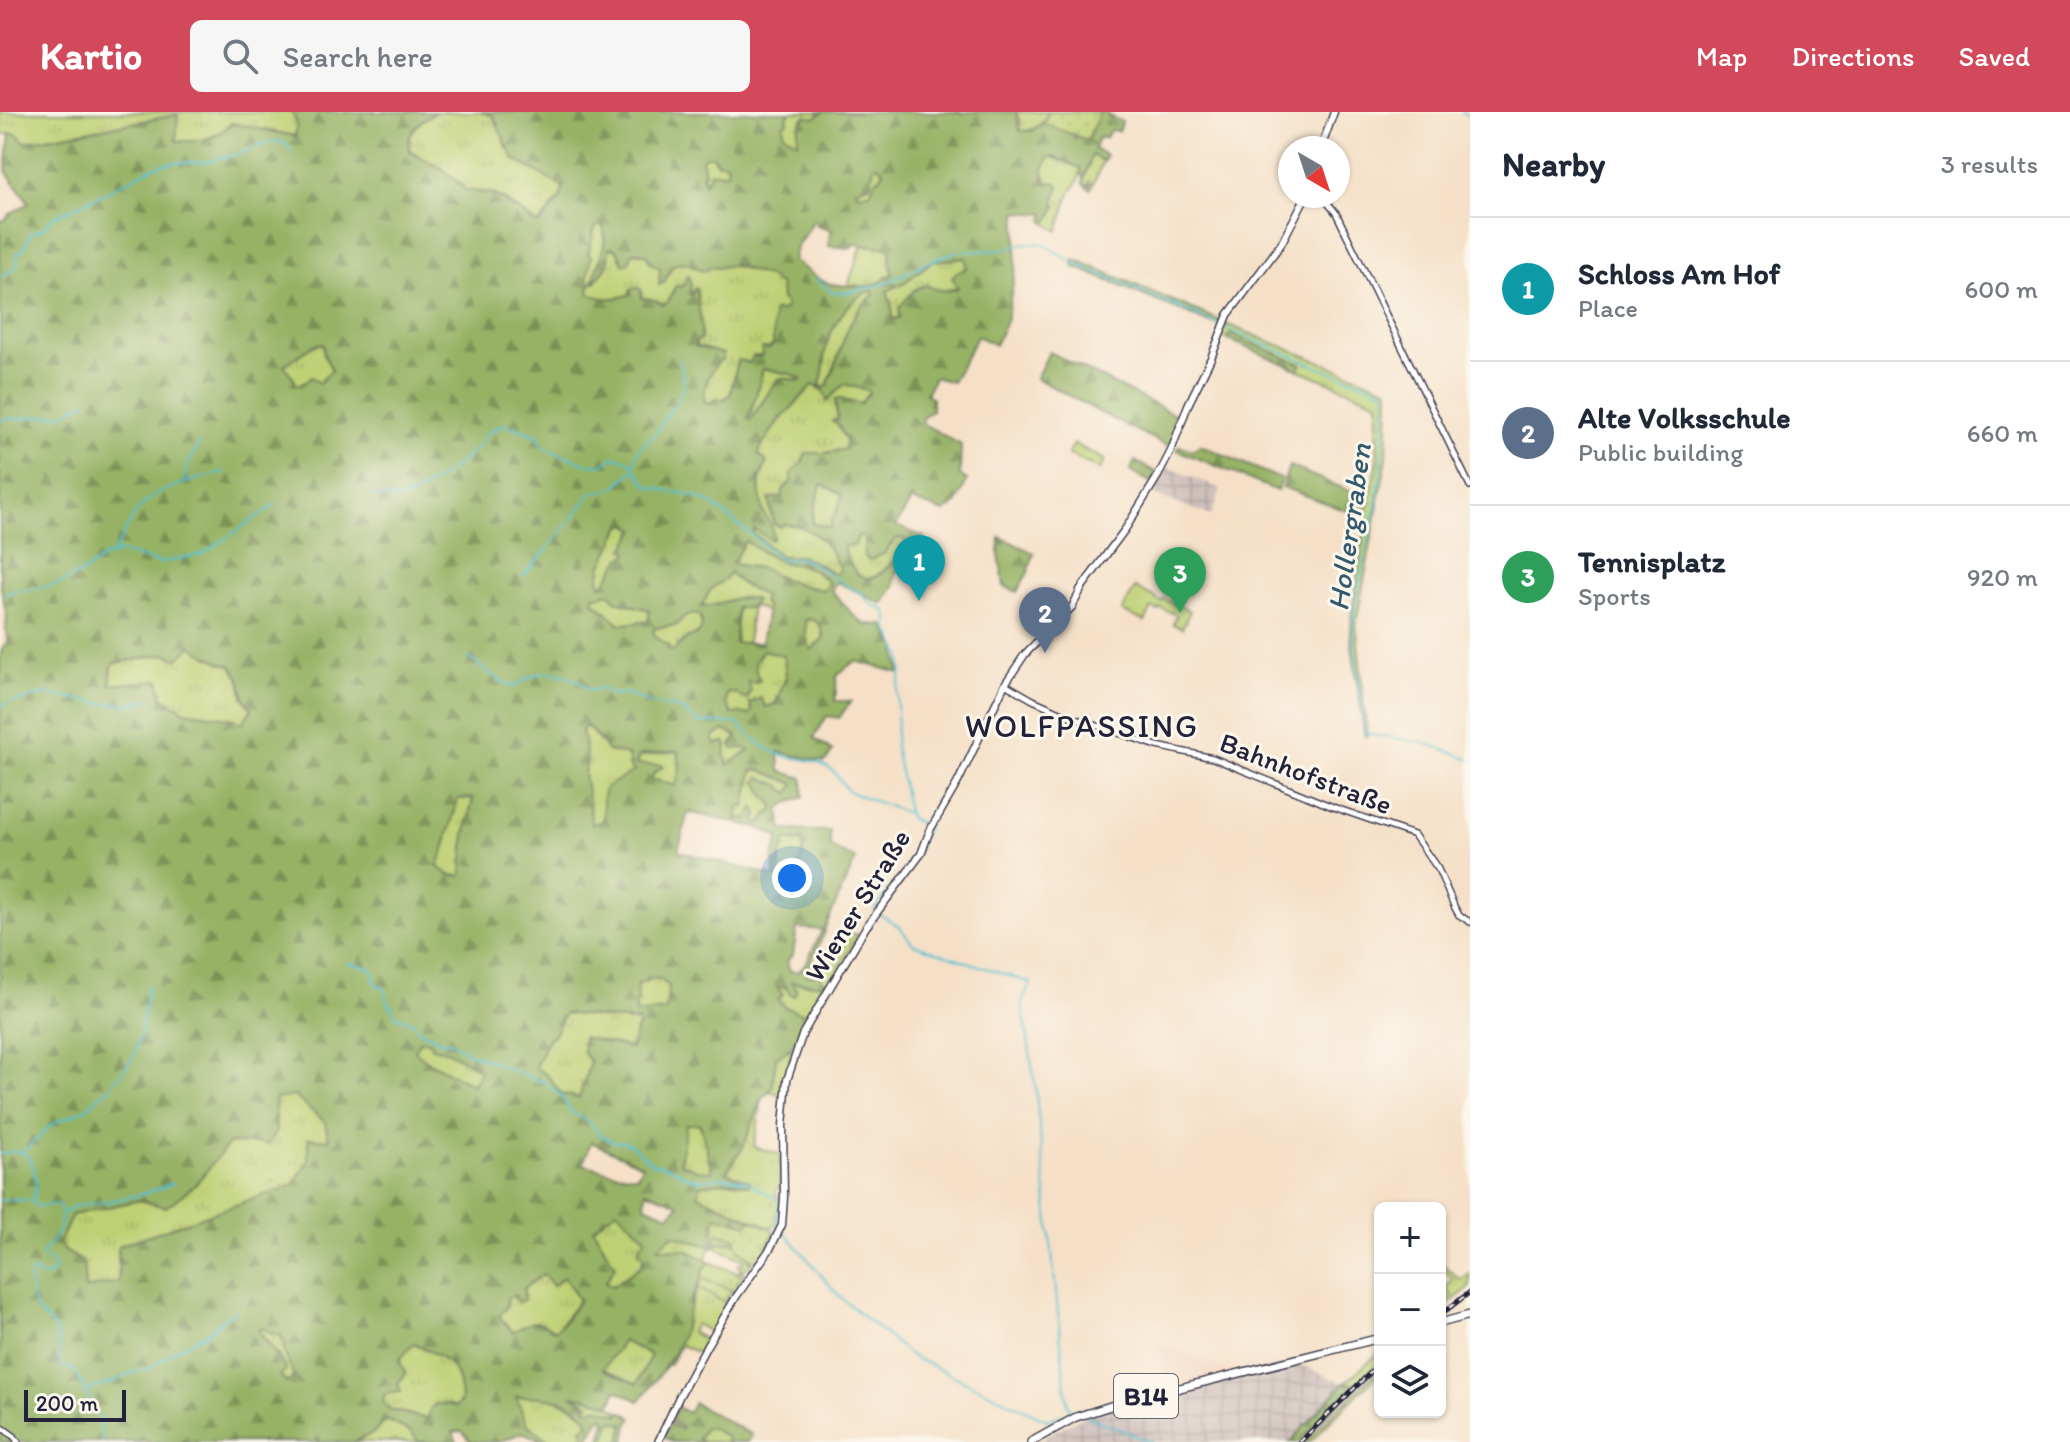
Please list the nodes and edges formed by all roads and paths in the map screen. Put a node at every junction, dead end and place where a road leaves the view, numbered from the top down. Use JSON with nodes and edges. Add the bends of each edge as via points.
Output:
{"nodes":[{"id":1,"x":1334,"y":112,"type":"edge"},
{"id":2,"x":1325,"y":136,"type":"edge"},
{"id":3,"x":1300,"y":208,"type":"edge"},
{"id":4,"x":1332,"y":208,"type":"edge"},
{"id":5,"x":1470,"y":486,"type":"edge"},
{"id":6,"x":1005,"y":684,"type":"junction"},
{"id":7,"x":1470,"y":922,"type":"edge"},
{"id":8,"x":1470,"y":1315,"type":"edge"},
{"id":9,"x":1446,"y":1321,"type":"edge"},
{"id":10,"x":1374,"y":1340,"type":"edge"},
{"id":11,"x":0,"y":1426,"type":"edge"},
{"id":12,"x":18,"y":1442,"type":"edge"},
{"id":13,"x":658,"y":1442,"type":"edge"},
{"id":14,"x":1031,"y":1442,"type":"edge"}],
"edges":[{"from":1,"to":2,"type":"main road"},
{"from":3,"to":6,"type":"main road","name":"Wiener Straße","via":[[1281,244],[1228,315],[1147,495],[1063,616],[1025,654]]},
{"from":4,"to":5,"type":"street"},
{"from":6,"to":7,"type":"street","name":"Bahnhofstraße","via":[[1074,718],[1213,758],[1414,835],[1438,869],[1459,915]]},
{"from":6,"to":13,"type":"main road","name":"Wiener Straße","via":[[919,858],[861,934],[800,1038],[787,1080],[779,1232],[706,1347]]},
{"from":8,"to":9,"type":"main road"},
{"from":10,"to":14,"type":"main road","number":"B14","via":[[1088,1412]]},
{"from":11,"to":12,"type":"street"}]}
